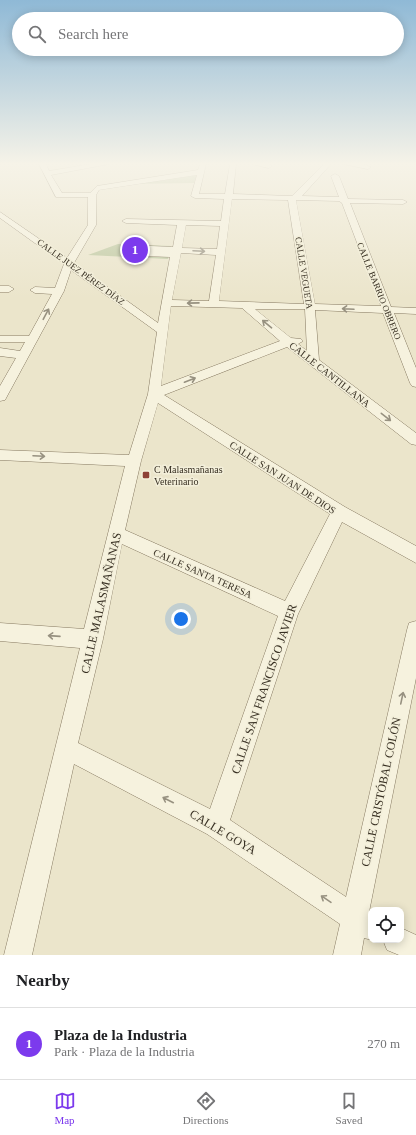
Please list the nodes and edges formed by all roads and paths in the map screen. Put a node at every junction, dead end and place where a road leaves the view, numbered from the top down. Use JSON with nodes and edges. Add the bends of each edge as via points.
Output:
{"nodes":[{"id":1,"x":92,"y":209,"type":"edge"},
{"id":2,"x":228,"y":209,"type":"edge"},
{"id":3,"x":293,"y":209,"type":"edge"},
{"id":4,"x":346,"y":209,"type":"edge"},
{"id":5,"x":0,"y":214,"type":"edge"},
{"id":6,"x":126,"y":222,"type":"dead end"},
{"id":7,"x":182,"y":223,"type":"junction"},
{"id":8,"x":226,"y":224,"type":"junction"},
{"id":9,"x":176,"y":252,"type":"junction"},
{"id":10,"x":221,"y":252,"type":"junction"},
{"id":11,"x":69,"y":262,"type":"junction"},
{"id":12,"x":35,"y":290,"type":"dead end"},
{"id":13,"x":59,"y":291,"type":"junction"},
{"id":14,"x":166,"y":303,"type":"junction"},
{"id":15,"x":214,"y":303,"type":"junction"},
{"id":16,"x":246,"y":306,"type":"junction"},
{"id":17,"x":305,"y":307,"type":"junction"},
{"id":18,"x":387,"y":310,"type":"junction"},
{"id":19,"x":416,"y":311,"type":"edge"},
{"id":20,"x":162,"y":331,"type":"junction"},
{"id":21,"x":0,"y":339,"type":"edge"},
{"id":22,"x":33,"y":339,"type":"junction"},
{"id":23,"x":313,"y":340,"type":"junction"},
{"id":24,"x":288,"y":342,"type":"junction"},
{"id":25,"x":0,"y":352,"type":"edge"},
{"id":26,"x":22,"y":355,"type":"junction"},
{"id":27,"x":313,"y":360,"type":"junction"},
{"id":28,"x":416,"y":383,"type":"edge"},
{"id":29,"x":154,"y":394,"type":"junction"},
{"id":30,"x":0,"y":397,"type":"edge"},
{"id":31,"x":416,"y":440,"type":"edge"},
{"id":32,"x":0,"y":455,"type":"edge"},
{"id":33,"x":134,"y":461,"type":"junction"},
{"id":34,"x":339,"y":512,"type":"junction"},
{"id":35,"x":116,"y":534,"type":"junction"},
{"id":36,"x":416,"y":555,"type":"edge"},
{"id":37,"x":289,"y":612,"type":"junction"},
{"id":38,"x":416,"y":630,"type":"edge"},
{"id":39,"x":0,"y":632,"type":"edge"},
{"id":40,"x":93,"y":639,"type":"junction"},
{"id":41,"x":67,"y":749,"type":"junction"},
{"id":42,"x":216,"y":825,"type":"junction"},
{"id":43,"x":363,"y":922,"type":"edge"},
{"id":44,"x":403,"y":943,"type":"edge"},
{"id":45,"x":416,"y":950,"type":"edge"},
{"id":46,"x":18,"y":955,"type":"edge"},
{"id":47,"x":347,"y":955,"type":"edge"}],
"edges":[{"from":1,"to":11,"type":"street","via":[[92,225]]},
{"from":2,"to":8,"type":"street"},
{"from":3,"to":17,"type":"street","name":"CALLE VEGUETA"},
{"from":4,"to":18,"type":"street","name":"CALLE BARRIO OBRERO"},
{"from":5,"to":11,"type":"street","name":"CALLE JUEZ PÉREZ DÍAZ"},
{"from":6,"to":7,"type":"street"},
{"from":7,"to":8,"type":"street"},
{"from":7,"to":9,"type":"street","name":"CALLE MALASMAÑANAS"},
{"from":8,"to":10,"type":"street"},
{"from":9,"to":10,"type":"street","one_way":true},
{"from":9,"to":14,"type":"street","name":"CALLE MALASMAÑANAS"},
{"from":10,"to":15,"type":"street"},
{"from":11,"to":13,"type":"street"},
{"from":11,"to":20,"type":"street","name":"CALLE JUEZ PÉREZ DÍAZ"},
{"from":12,"to":13,"type":"street"},
{"from":22,"to":13,"type":"street","one_way":true},
{"from":15,"to":14,"type":"street","one_way":true},
{"from":14,"to":20,"type":"street","name":"CALLE MALASMAÑANAS"},
{"from":15,"to":16,"type":"street"},
{"from":16,"to":17,"type":"street"},
{"from":24,"to":16,"type":"street","name":"CALLE CANTILLANA","one_way":true},
{"from":18,"to":17,"type":"street","one_way":true},
{"from":17,"to":23,"type":"street","name":"CALLE VEGUETA"},
{"from":18,"to":19,"type":"street"},
{"from":18,"to":28,"type":"street","name":"CALLE BARRIO OBRERO"},
{"from":20,"to":29,"type":"street","name":"CALLE MALASMAÑANAS"},
{"from":21,"to":22,"type":"street"},
{"from":22,"to":26,"type":"street"},
{"from":23,"to":24,"type":"street"},
{"from":23,"to":27,"type":"street","name":"CALLE VEGUETA"},
{"from":24,"to":27,"type":"street","name":"CALLE CANTILLANA"},
{"from":29,"to":24,"type":"street","one_way":true},
{"from":25,"to":26,"type":"street"},
{"from":26,"to":30,"type":"street"},
{"from":27,"to":31,"type":"street","name":"CALLE CANTILLANA","one_way":true},
{"from":29,"to":33,"type":"street","name":"CALLE MALASMAÑANAS"},
{"from":29,"to":34,"type":"street","name":"CALLE SAN JUAN DE DIOS"},
{"from":32,"to":33,"type":"street","one_way":true},
{"from":33,"to":35,"type":"street","name":"CALLE MALASMAÑANAS"},
{"from":34,"to":36,"type":"street","name":"CALLE SAN JUAN DE DIOS"},
{"from":34,"to":37,"type":"street","name":"CALLE SAN FRANCISCO JAVIER"},
{"from":35,"to":37,"type":"street","name":"CALLE SANTA TERESA"},
{"from":35,"to":40,"type":"street","name":"CALLE MALASMAÑANAS"},
{"from":37,"to":42,"type":"street","name":"CALLE SAN FRANCISCO JAVIER"},
{"from":43,"to":38,"type":"street","name":"CALLE CRISTÓBAL COLÓN","one_way":true},
{"from":40,"to":39,"type":"street","one_way":true},
{"from":40,"to":41,"type":"street","name":"CALLE MALASMAÑANAS"},
{"from":42,"to":41,"type":"street","name":"CALLE GOYA","one_way":true},
{"from":41,"to":46,"type":"street","name":"CALLE MALASMAÑANAS"},
{"from":43,"to":42,"type":"street","name":"CALLE GOYA","one_way":true},
{"from":43,"to":47,"type":"street","name":"CALLE CRISTÓBAL COLÓN"},
{"from":44,"to":45,"type":"street"}]}
